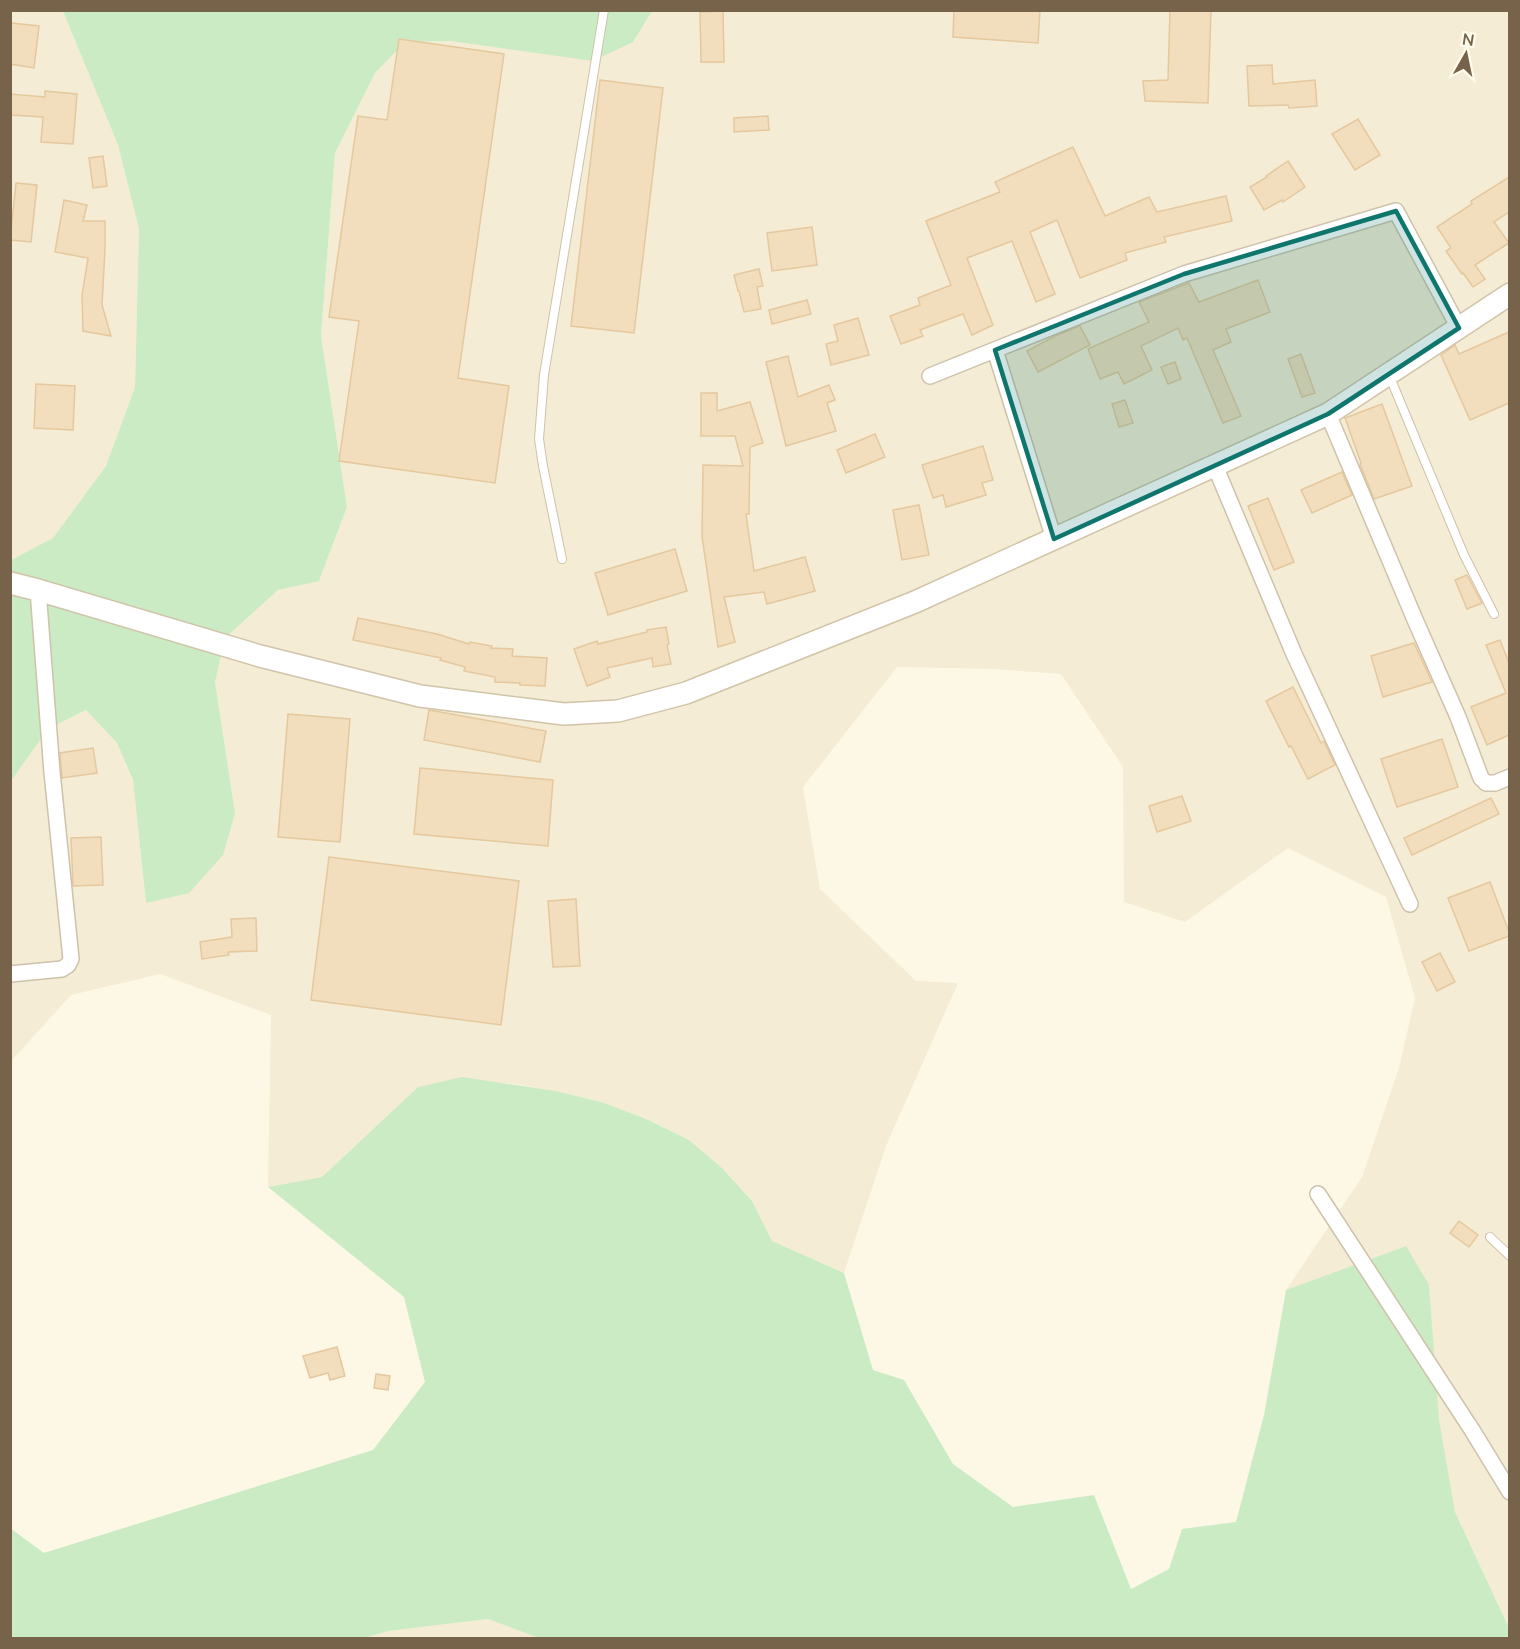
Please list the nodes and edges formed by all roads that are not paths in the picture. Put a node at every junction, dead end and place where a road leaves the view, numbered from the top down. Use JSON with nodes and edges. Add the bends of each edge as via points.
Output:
{"nodes":[{"id":1,"x":604,"y":10,"type":"edge"},
{"id":2,"x":1509,"y":294,"type":"edge"},
{"id":3,"x":1459,"y":328,"type":"junction"},
{"id":4,"x":995,"y":350,"type":"junction"},
{"id":5,"x":1389,"y":374,"type":"junction"},
{"id":6,"x":930,"y":376,"type":"dead end"},
{"id":7,"x":1328,"y":414,"type":"junction"},
{"id":8,"x":1215,"y":466,"type":"junction"},
{"id":9,"x":1054,"y":539,"type":"junction"},
{"id":10,"x":562,"y":559,"type":"dead end"},
{"id":11,"x":10,"y":584,"type":"edge"},
{"id":12,"x":38,"y":590,"type":"junction"},
{"id":13,"x":1494,"y":614,"type":"dead end"},
{"id":14,"x":1509,"y":777,"type":"edge"},
{"id":15,"x":1410,"y":904,"type":"dead end"},
{"id":16,"x":10,"y":975,"type":"edge"},
{"id":17,"x":1318,"y":1194,"type":"dead end"},
{"id":18,"x":1490,"y":1237,"type":"dead end"},
{"id":19,"x":1509,"y":1256,"type":"edge"},
{"id":20,"x":1509,"y":1492,"type":"edge"}],
"edges":[{"from":1,"to":10,"type":"lane","via":[[541,408],[539,439]]},
{"from":2,"to":3,"type":"main road"},
{"from":3,"to":4,"type":"street","via":[[1396,211],[1184,274]]},
{"from":3,"to":5,"type":"main road"},
{"from":4,"to":6,"type":"street"},
{"from":4,"to":9,"type":"street"},
{"from":5,"to":7,"type":"main road"},
{"from":5,"to":13,"type":"lane","via":[[1464,555]]},
{"from":7,"to":8,"type":"main road"},
{"from":7,"to":14,"type":"street","via":[[1480,777],[1486,783]]},
{"from":8,"to":9,"type":"main road"},
{"from":8,"to":15,"type":"street","via":[[1294,654]]},
{"from":9,"to":12,"type":"main road","via":[[915,602],[686,693],[618,711],[564,714],[408,693],[260,656]]},
{"from":11,"to":12,"type":"main road"},
{"from":12,"to":16,"type":"street","via":[[70,959],[62,969]]},
{"from":17,"to":20,"type":"street"},
{"from":18,"to":19,"type":"lane"}]}
